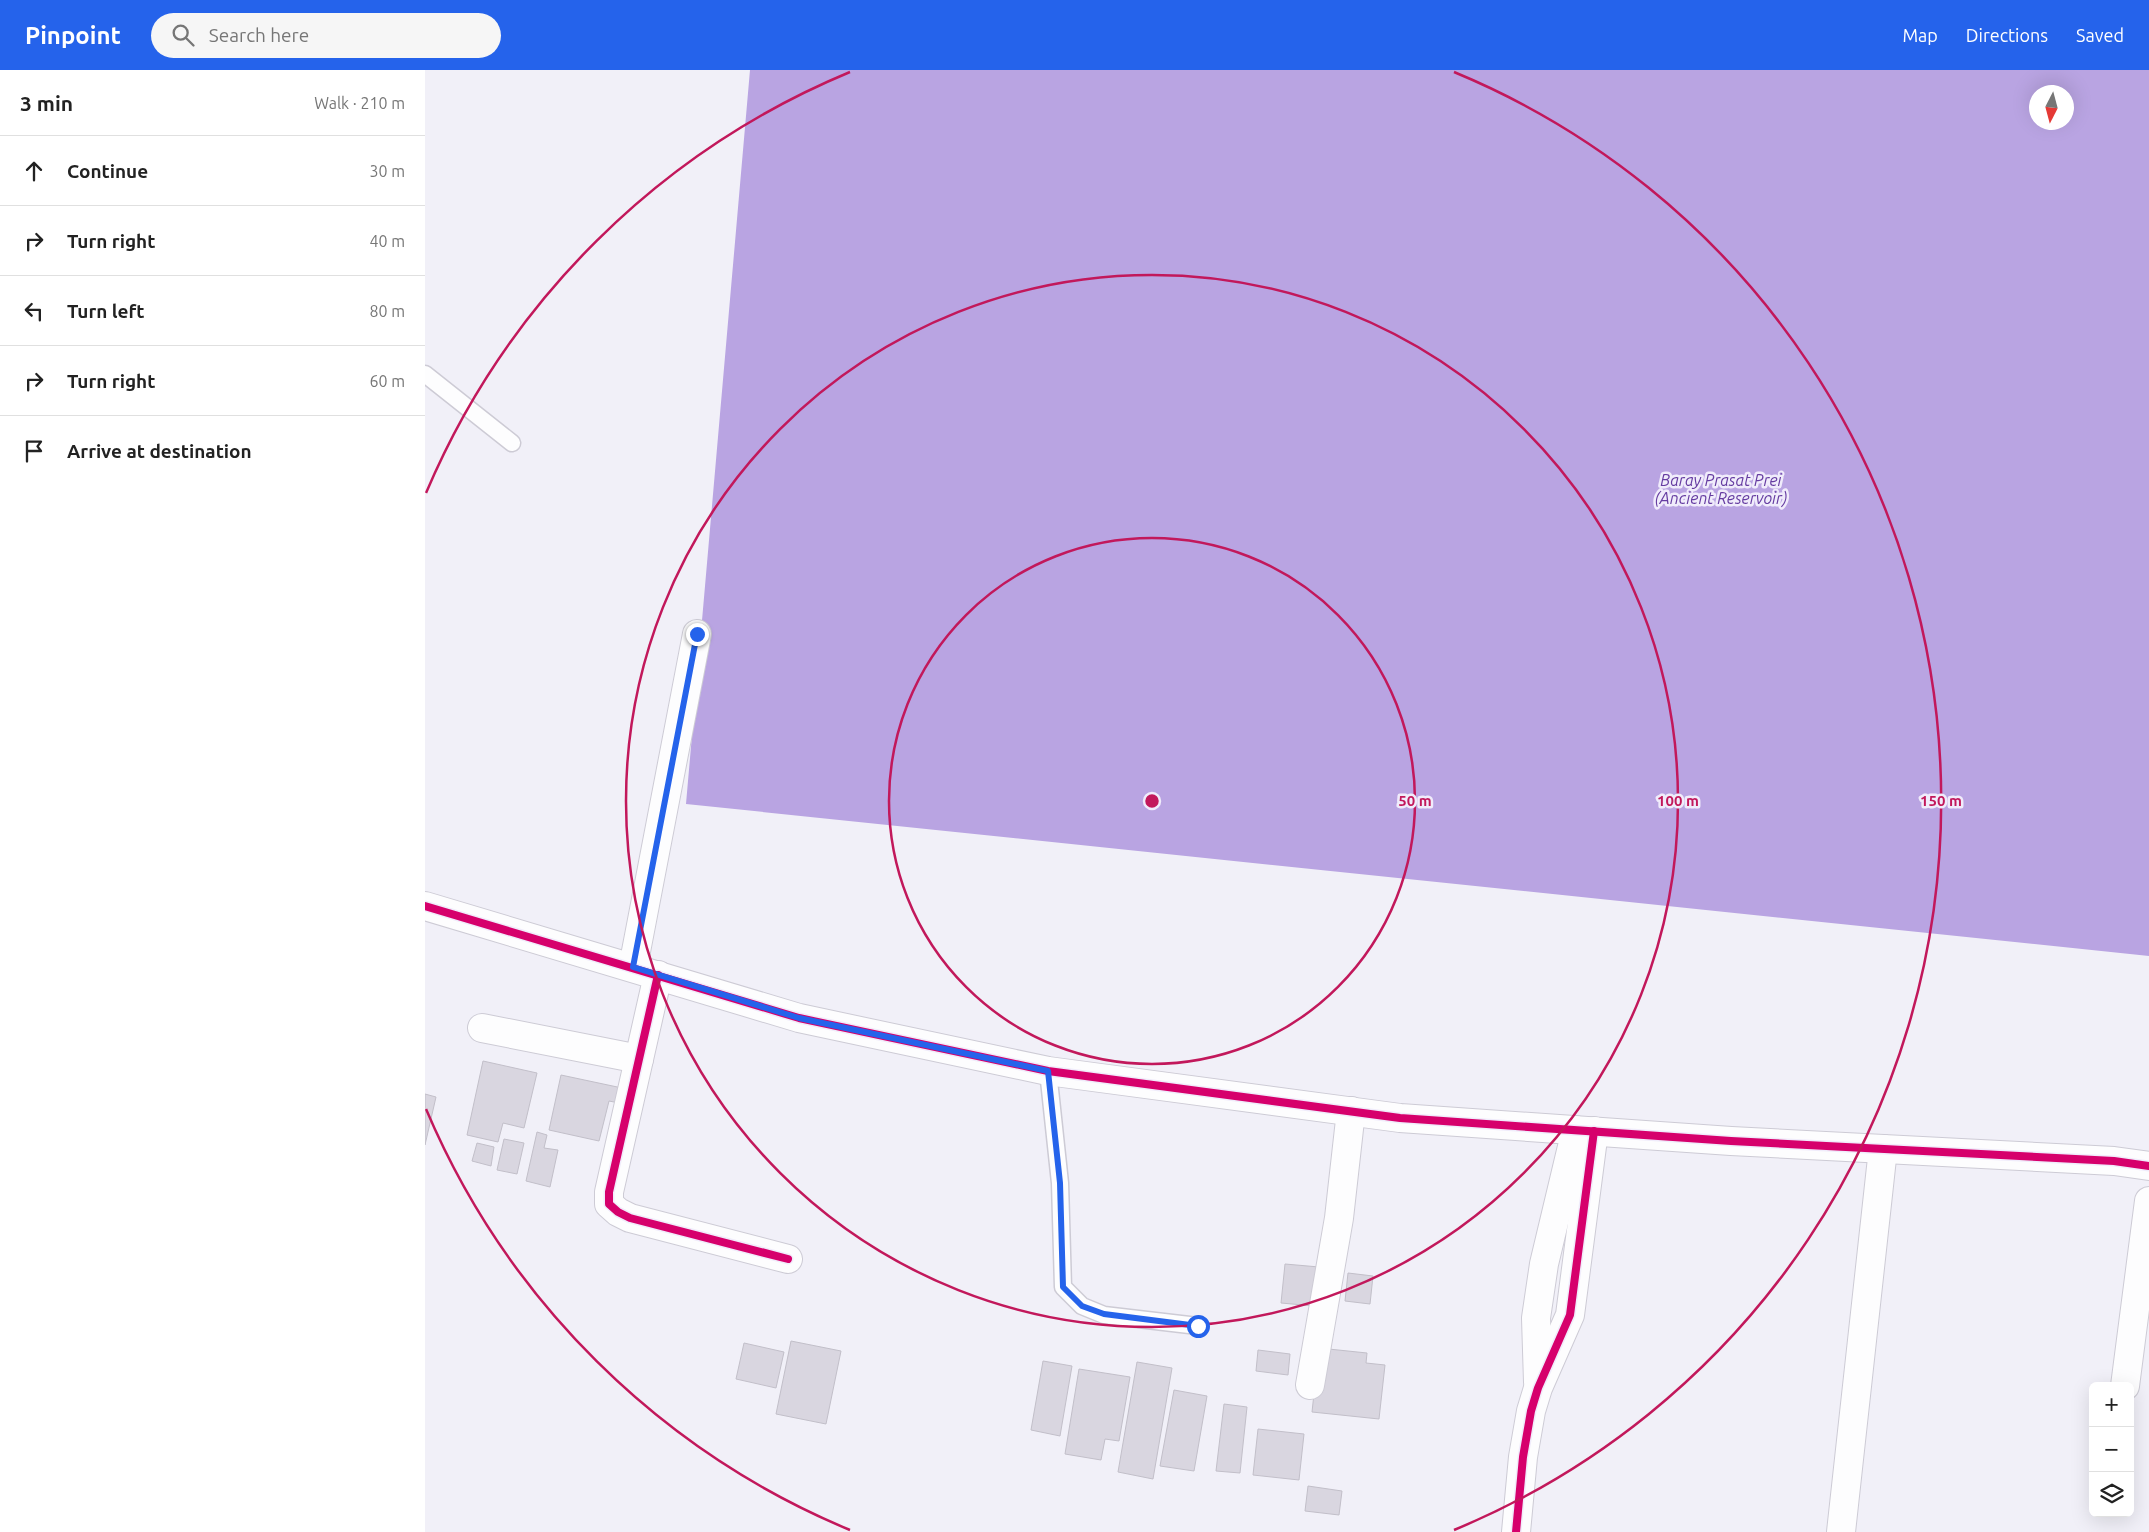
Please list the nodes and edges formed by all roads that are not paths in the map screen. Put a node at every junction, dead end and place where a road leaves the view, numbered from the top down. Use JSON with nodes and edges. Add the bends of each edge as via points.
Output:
{"nodes":[{"id":1,"x":425,"y":374,"type":"edge"},
{"id":2,"x":512,"y":443,"type":"dead end"},
{"id":3,"x":697,"y":634,"type":"dead end"},
{"id":4,"x":425,"y":906,"type":"edge"},
{"id":5,"x":645,"y":971,"type":"junction"},
{"id":6,"x":482,"y":1028,"type":"dead end"},
{"id":7,"x":639,"y":1059,"type":"junction"},
{"id":8,"x":1048,"y":1071,"type":"junction"},
{"id":9,"x":1351,"y":1112,"type":"junction"},
{"id":10,"x":1585,"y":1131,"type":"junction"},
{"id":11,"x":1883,"y":1149,"type":"junction"},
{"id":12,"x":2149,"y":1166,"type":"edge"},
{"id":13,"x":2149,"y":1201,"type":"edge"},
{"id":14,"x":787,"y":1259,"type":"dead end"},
{"id":15,"x":1198,"y":1326,"type":"dead end"},
{"id":16,"x":2126,"y":1382,"type":"edge"},
{"id":17,"x":1310,"y":1385,"type":"dead end"},
{"id":18,"x":1517,"y":1532,"type":"edge"},
{"id":19,"x":1841,"y":1532,"type":"edge"}],
"edges":[{"from":1,"to":2,"type":"lane"},
{"from":3,"to":5,"type":"street"},
{"from":4,"to":5,"type":"street"},
{"from":5,"to":7,"type":"street"},
{"from":5,"to":8,"type":"street","via":[[799,1018]]},
{"from":6,"to":7,"type":"street"},
{"from":7,"to":14,"type":"street","via":[[609,1204],[630,1218]]},
{"from":8,"to":9,"type":"street"},
{"from":8,"to":15,"type":"lane","via":[[1060,1183],[1063,1287],[1082,1306],[1104,1314]]},
{"from":9,"to":10,"type":"street"},
{"from":9,"to":17,"type":"street","via":[[1331,1273]]},
{"from":10,"to":11,"type":"street"},
{"from":10,"to":18,"type":"street","via":[[1570,1315],[1531,1411],[1523,1457]]},
{"from":11,"to":12,"type":"street","via":[[2114,1161]]},
{"from":11,"to":19,"type":"street"},
{"from":13,"to":16,"type":"street"}]}
